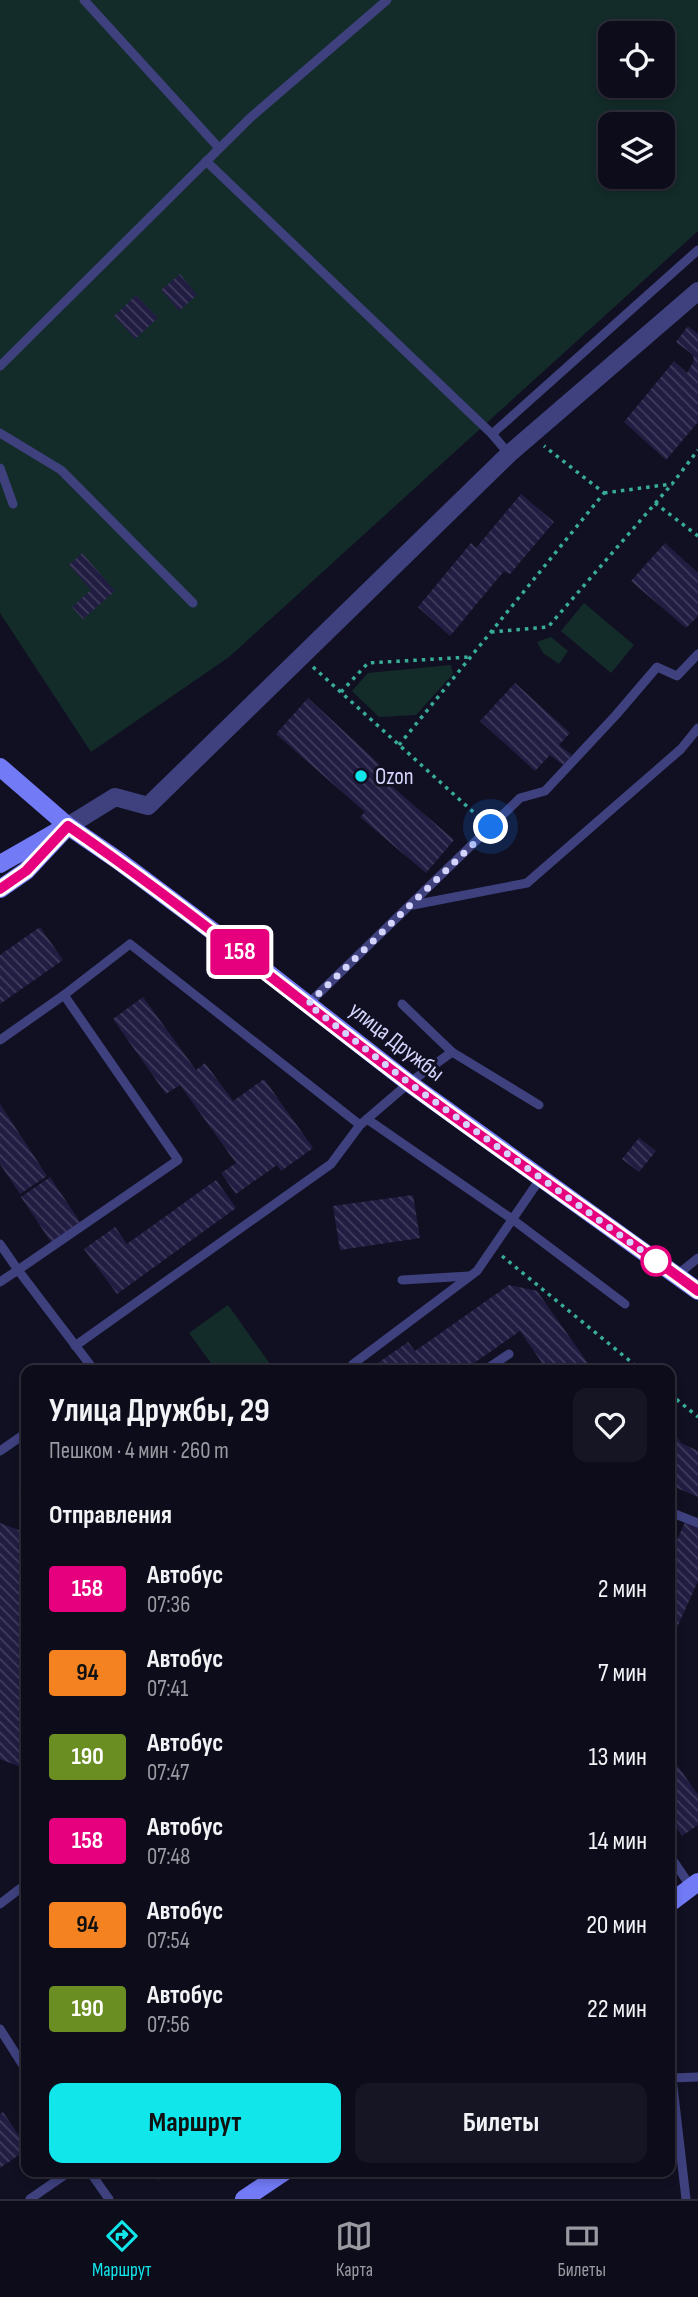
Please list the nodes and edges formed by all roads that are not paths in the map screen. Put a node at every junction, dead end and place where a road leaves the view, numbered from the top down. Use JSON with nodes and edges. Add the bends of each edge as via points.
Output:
{"nodes":[{"id":1,"x":84,"y":0,"type":"edge"},
{"id":2,"x":387,"y":0,"type":"edge"},
{"id":3,"x":219,"y":148,"type":"junction"},
{"id":4,"x":206,"y":161,"type":"junction"},
{"id":5,"x":698,"y":250,"type":"edge"},
{"id":6,"x":698,"y":291,"type":"edge"},
{"id":7,"x":0,"y":366,"type":"edge"},
{"id":8,"x":0,"y":433,"type":"edge"},
{"id":9,"x":492,"y":434,"type":"junction"},
{"id":10,"x":509,"y":454,"type":"junction"},
{"id":11,"x":0,"y":468,"type":"edge"},
{"id":12,"x":13,"y":503,"type":"dead end"},
{"id":13,"x":193,"y":603,"type":"dead end"},
{"id":14,"x":698,"y":654,"type":"edge"},
{"id":15,"x":698,"y":728,"type":"edge"},
{"id":16,"x":0,"y":767,"type":"edge"},
{"id":17,"x":68,"y":826,"type":"junction"},
{"id":18,"x":0,"y":864,"type":"edge"},
{"id":19,"x":0,"y":889,"type":"edge"},
{"id":20,"x":411,"y":906,"type":"junction"},
{"id":21,"x":64,"y":995,"type":"junction"},
{"id":22,"x":308,"y":1004,"type":"junction"},
{"id":23,"x":402,"y":1004,"type":"dead end"},
{"id":24,"x":0,"y":1041,"type":"edge"},
{"id":25,"x":452,"y":1052,"type":"junction"},
{"id":26,"x":409,"y":1083,"type":"junction"},
{"id":27,"x":539,"y":1105,"type":"dead end"},
{"id":28,"x":364,"y":1122,"type":"junction"},
{"id":29,"x":540,"y":1179,"type":"junction"},
{"id":30,"x":512,"y":1219,"type":"junction"},
{"id":31,"x":0,"y":1244,"type":"edge"},
{"id":32,"x":698,"y":1258,"type":"edge"},
{"id":33,"x":18,"y":1270,"type":"junction"},
{"id":34,"x":677,"y":1275,"type":"junction"},
{"id":35,"x":470,"y":1276,"type":"junction"},
{"id":36,"x":402,"y":1280,"type":"dead end"},
{"id":37,"x":0,"y":1282,"type":"edge"},
{"id":38,"x":698,"y":1291,"type":"edge"},
{"id":39,"x":625,"y":1304,"type":"dead end"},
{"id":40,"x":75,"y":1346,"type":"junction"},
{"id":41,"x":509,"y":1354,"type":"dead end"},
{"id":42,"x":90,"y":1365,"type":"edge"},
{"id":43,"x":356,"y":1365,"type":"edge"},
{"id":44,"x":492,"y":1365,"type":"edge"},
{"id":45,"x":21,"y":1436,"type":"edge"},
{"id":46,"x":0,"y":1451,"type":"edge"},
{"id":47,"x":675,"y":1513,"type":"edge"},
{"id":48,"x":698,"y":1523,"type":"edge"},
{"id":49,"x":675,"y":1862,"type":"edge"},
{"id":50,"x":694,"y":1884,"type":"edge"},
{"id":51,"x":21,"y":1888,"type":"edge"},
{"id":52,"x":675,"y":1899,"type":"edge"},
{"id":53,"x":0,"y":1904,"type":"edge"},
{"id":54,"x":0,"y":2028,"type":"edge"},
{"id":55,"x":21,"y":2062,"type":"edge"},
{"id":56,"x":698,"y":2077,"type":"edge"},
{"id":57,"x":675,"y":2078,"type":"edge"},
{"id":58,"x":675,"y":2106,"type":"edge"},
{"id":59,"x":62,"y":2177,"type":"edge"},
{"id":60,"x":94,"y":2177,"type":"edge"},
{"id":61,"x":277,"y":2177,"type":"edge"},
{"id":62,"x":30,"y":2199,"type":"edge"},
{"id":63,"x":109,"y":2199,"type":"edge"},
{"id":64,"x":244,"y":2199,"type":"edge"},
{"id":65,"x":685,"y":2199,"type":"edge"}],
"edges":[{"from":1,"to":3,"type":"lane"},
{"from":2,"to":3,"type":"lane"},
{"from":3,"to":4,"type":"lane"},
{"from":4,"to":7,"type":"lane"},
{"from":4,"to":9,"type":"lane"},
{"from":5,"to":9,"type":"lane"},
{"from":6,"to":10,"type":"street"},
{"from":8,"to":13,"type":"lane","via":[[61,470]]},
{"from":9,"to":10,"type":"lane"},
{"from":10,"to":17,"type":"street","via":[[148,806],[115,797]]},
{"from":11,"to":12,"type":"lane"},
{"from":14,"to":20,"type":"lane","via":[[677,676],[657,667],[545,791],[520,798]]},
{"from":15,"to":20,"type":"lane","via":[[681,749],[527,883]]},
{"from":16,"to":17,"type":"street","name":"улица Дружбы"},
{"from":17,"to":18,"type":"street"},
{"from":17,"to":19,"type":"street","via":[[26,871]]},
{"from":17,"to":22,"type":"street","name":"улица Дружбы"},
{"from":20,"to":22,"type":"lane"},
{"from":21,"to":24,"type":"lane"},
{"from":21,"to":28,"type":"lane","via":[[130,944]]},
{"from":21,"to":33,"type":"lane","via":[[178,1160]]},
{"from":22,"to":26,"type":"street","name":"улица Дружбы"},
{"from":23,"to":25,"type":"lane"},
{"from":25,"to":26,"type":"lane"},
{"from":25,"to":27,"type":"lane"},
{"from":26,"to":28,"type":"lane"},
{"from":26,"to":29,"type":"street","name":"улица Дружбы"},
{"from":28,"to":30,"type":"lane"},
{"from":28,"to":40,"type":"lane","via":[[331,1164]]},
{"from":29,"to":30,"type":"lane"},
{"from":29,"to":34,"type":"street","name":"улица Дружбы"},
{"from":30,"to":35,"type":"lane"},
{"from":30,"to":39,"type":"lane"},
{"from":31,"to":33,"type":"lane"},
{"from":32,"to":34,"type":"lane"},
{"from":33,"to":37,"type":"lane"},
{"from":33,"to":40,"type":"lane"},
{"from":34,"to":38,"type":"street","name":"улица Дружбы"},
{"from":35,"to":36,"type":"lane"},
{"from":35,"to":43,"type":"lane"},
{"from":40,"to":42,"type":"lane"},
{"from":41,"to":44,"type":"lane"},
{"from":45,"to":46,"type":"lane"},
{"from":47,"to":48,"type":"lane"},
{"from":49,"to":50,"type":"lane"},
{"from":50,"to":52,"type":"street"},
{"from":51,"to":53,"type":"lane"},
{"from":54,"to":55,"type":"lane"},
{"from":56,"to":57,"type":"lane"},
{"from":58,"to":65,"type":"lane"},
{"from":59,"to":62,"type":"lane"},
{"from":60,"to":63,"type":"lane"},
{"from":61,"to":64,"type":"street"}]}
